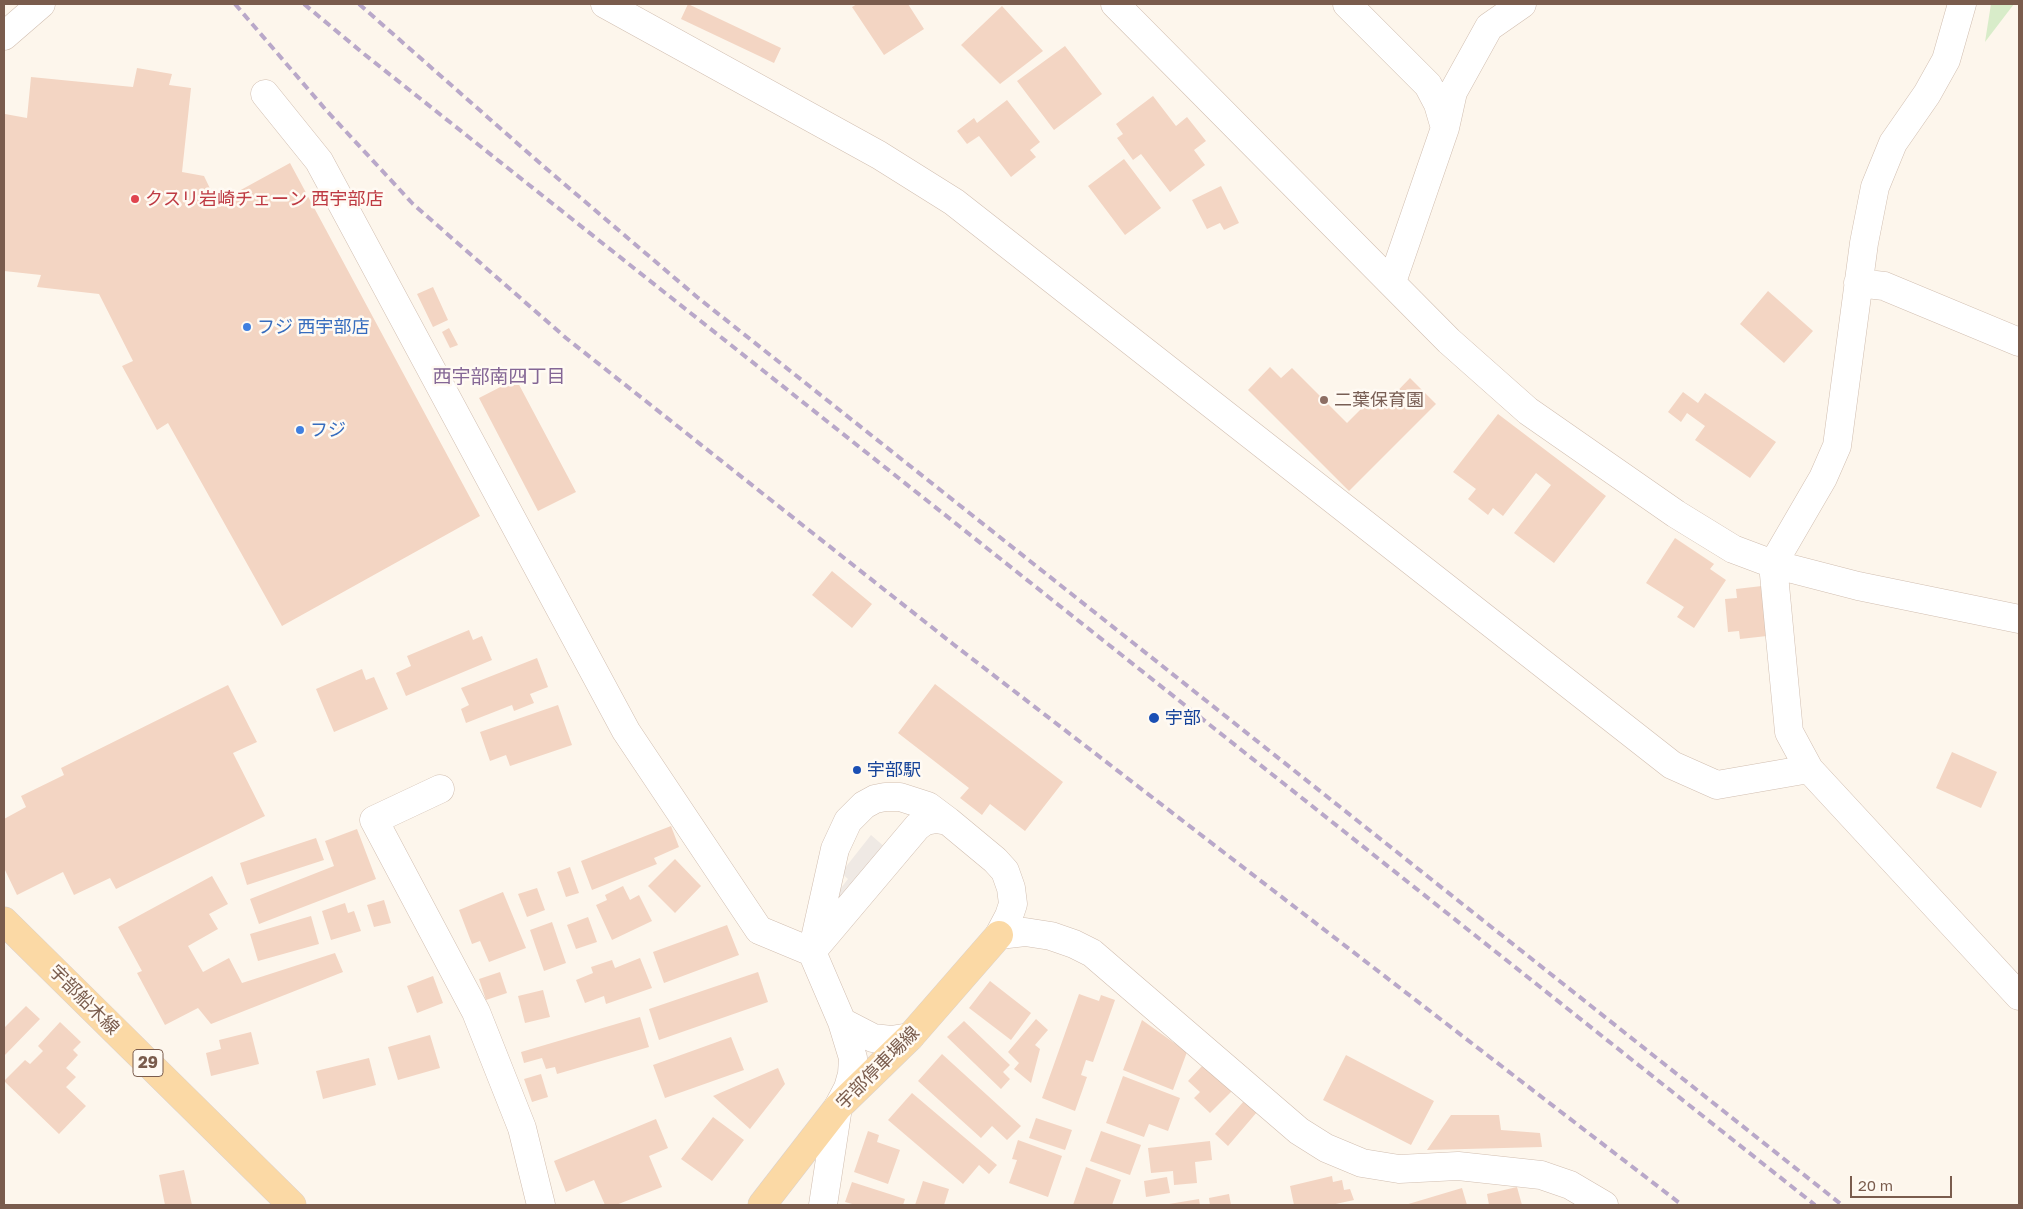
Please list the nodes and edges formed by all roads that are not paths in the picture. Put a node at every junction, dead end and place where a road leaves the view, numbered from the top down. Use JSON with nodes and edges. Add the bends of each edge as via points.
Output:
{"nodes":[{"id":1,"x":41,"y":4,"type":"edge"},
{"id":2,"x":604,"y":4,"type":"edge"},
{"id":3,"x":1115,"y":4,"type":"edge"},
{"id":4,"x":1346,"y":4,"type":"edge"},
{"id":5,"x":1522,"y":4,"type":"edge"},
{"id":6,"x":1962,"y":4,"type":"edge"},
{"id":7,"x":4,"y":36,"type":"edge"},
{"id":8,"x":265,"y":94,"type":"dead end"},
{"id":9,"x":1445,"y":128,"type":"junction"},
{"id":10,"x":1392,"y":282,"type":"junction"},
{"id":11,"x":1858,"y":283,"type":"junction"},
{"id":12,"x":2019,"y":342,"type":"edge"},
{"id":13,"x":1773,"y":564,"type":"junction"},
{"id":14,"x":2019,"y":619,"type":"edge"},
{"id":15,"x":1809,"y":769,"type":"junction"},
{"id":16,"x":440,"y":789,"type":"dead end"},
{"id":17,"x":948,"y":821,"type":"junction"},
{"id":18,"x":4,"y":921,"type":"edge"},
{"id":19,"x":999,"y":935,"type":"junction"},
{"id":20,"x":812,"y":952,"type":"junction"},
{"id":21,"x":2019,"y":996,"type":"edge"},
{"id":22,"x":842,"y":1022,"type":"junction"},
{"id":23,"x":910,"y":1037,"type":"junction"},
{"id":24,"x":838,"y":1107,"type":"junction"},
{"id":25,"x":292,"y":1205,"type":"edge"},
{"id":26,"x":541,"y":1205,"type":"edge"},
{"id":27,"x":762,"y":1205,"type":"edge"},
{"id":28,"x":823,"y":1205,"type":"edge"},
{"id":29,"x":1604,"y":1205,"type":"edge"}],
"edges":[{"from":1,"to":7,"type":"street"},
{"from":2,"to":15,"type":"street","via":[[879,155],[954,202],[1672,765],[1717,785]]},
{"from":3,"to":10,"type":"street"},
{"from":4,"to":9,"type":"street","via":[[1428,85]]},
{"from":5,"to":9,"type":"street","via":[[1488,27],[1453,92]]},
{"from":6,"to":11,"type":"street","via":[[1946,60],[1893,143],[1875,187]]},
{"from":8,"to":20,"type":"street","via":[[319,161],[626,731],[759,930]]},
{"from":9,"to":10,"type":"street"},
{"from":10,"to":13,"type":"street","via":[[1449,341],[1528,411],[1733,550]]},
{"from":11,"to":12,"type":"street","via":[[1884,286]]},
{"from":11,"to":13,"type":"street","via":[[1837,446],[1823,478]]},
{"from":13,"to":14,"type":"street","via":[[1858,586]]},
{"from":13,"to":15,"type":"street","via":[[1790,732]]},
{"from":15,"to":21,"type":"street"},
{"from":16,"to":26,"type":"street","via":[[374,820],[476,1012],[522,1128]]},
{"from":17,"to":19,"type":"street","via":[[1005,871],[1013,904]]},
{"from":17,"to":20,"type":"street","via":[[936,819],[917,827]]},
{"from":17,"to":20,"type":"street","via":[[928,806],[900,797],[886,796],[864,805],[848,821],[835,849]]},
{"from":18,"to":25,"type":"main road","name":"宇部船木線","number":"29"},
{"from":19,"to":23,"type":"main road","name":"宇部停車場線"},
{"from":19,"to":29,"type":"street","via":[[1025,932],[1051,936],[1092,953],[1299,1131],[1326,1148],[1362,1163],[1399,1169],[1458,1166],[1541,1175],[1570,1185]]},
{"from":20,"to":22,"type":"street"},
{"from":22,"to":23,"type":"street","via":[[873,1038]]},
{"from":22,"to":24,"type":"street","via":[[853,1058],[848,1088]]},
{"from":23,"to":24,"type":"main road","name":"宇部停車場線"},
{"from":24,"to":27,"type":"main road","name":"宇部停車場線"},
{"from":24,"to":28,"type":"street"}]}
